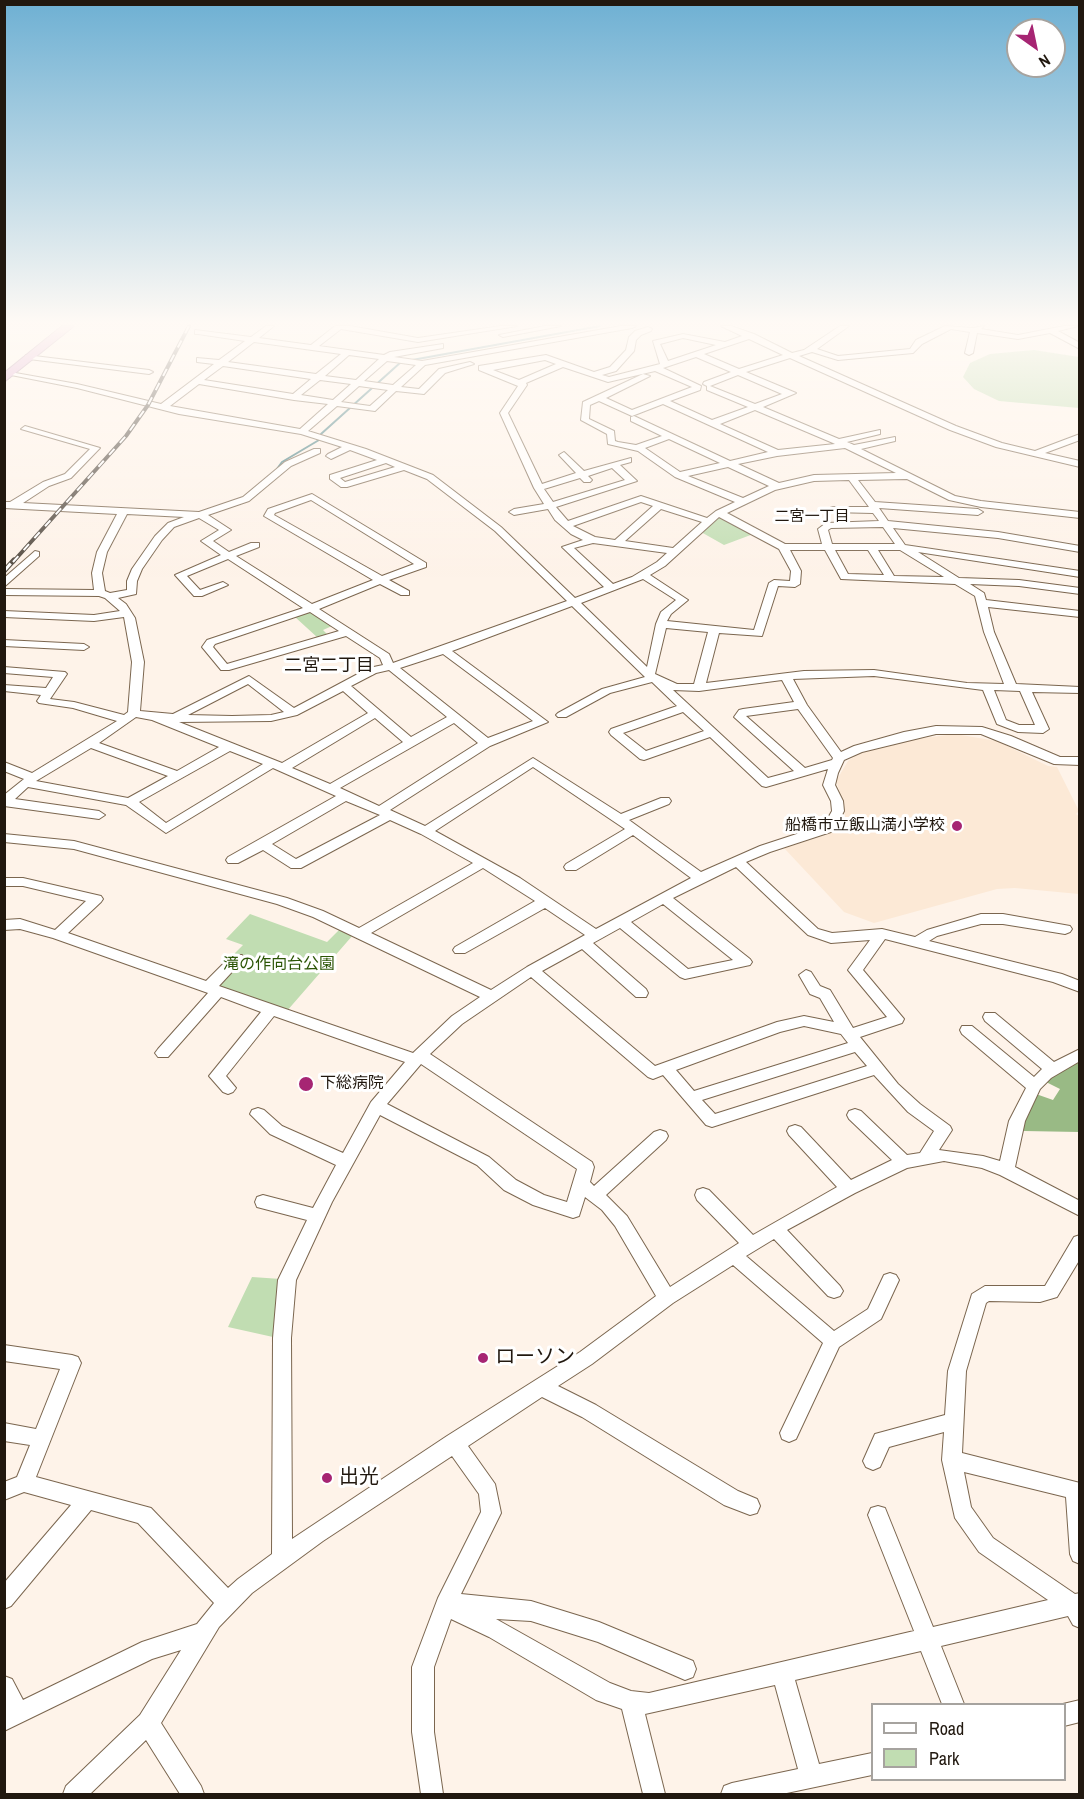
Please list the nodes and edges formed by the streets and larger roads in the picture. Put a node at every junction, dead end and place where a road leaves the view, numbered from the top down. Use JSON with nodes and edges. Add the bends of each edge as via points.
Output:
{"nodes":[{"id":1,"x":179,"y":410,"type":"edge"},
{"id":2,"x":327,"y":410,"type":"edge"},
{"id":3,"x":505,"y":410,"type":"edge"},
{"id":4,"x":586,"y":410,"type":"edge"},
{"id":5,"x":613,"y":410,"type":"edge"},
{"id":6,"x":650,"y":410,"type":"edge"},
{"id":7,"x":684,"y":410,"type":"edge"},
{"id":8,"x":746,"y":410,"type":"edge"},
{"id":9,"x":761,"y":410,"type":"edge"},
{"id":10,"x":913,"y":410,"type":"edge"},
{"id":11,"x":626,"y":422,"type":"junction"},
{"id":12,"x":713,"y":423,"type":"junction"},
{"id":13,"x":25,"y":429,"type":"dead end"},
{"id":14,"x":302,"y":432,"type":"junction"},
{"id":15,"x":877,"y":432,"type":"dead end"},
{"id":16,"x":669,"y":436,"type":"junction"},
{"id":17,"x":1080,"y":437,"type":"edge"},
{"id":18,"x":892,"y":439,"type":"dead end"},
{"id":19,"x":845,"y":445,"type":"junction"},
{"id":20,"x":350,"y":447,"type":"junction"},
{"id":21,"x":637,"y":448,"type":"junction"},
{"id":22,"x":317,"y":451,"type":"dead end"},
{"id":23,"x":777,"y":453,"type":"junction"},
{"id":24,"x":1034,"y":454,"type":"junction"},
{"id":25,"x":564,"y":455,"type":"dead end"},
{"id":26,"x":606,"y":455,"type":"dead end"},
{"id":27,"x":331,"y":456,"type":"dead end"},
{"id":28,"x":386,"y":460,"type":"junction"},
{"id":29,"x":620,"y":462,"type":"junction"},
{"id":30,"x":730,"y":464,"type":"junction"},
{"id":31,"x":1080,"y":464,"type":"edge"},
{"id":32,"x":404,"y":467,"type":"junction"},
{"id":33,"x":580,"y":475,"type":"junction"},
{"id":34,"x":678,"y":475,"type":"junction"},
{"id":35,"x":851,"y":476,"type":"junction"},
{"id":36,"x":908,"y":476,"type":"junction"},
{"id":37,"x":777,"y":486,"type":"junction"},
{"id":38,"x":539,"y":488,"type":"junction"},
{"id":39,"x":601,"y":489,"type":"junction"},
{"id":40,"x":741,"y":501,"type":"junction"},
{"id":41,"x":981,"y":504,"type":"junction"},
{"id":42,"x":9,"y":505,"type":"edge"},
{"id":43,"x":660,"y":505,"type":"junction"},
{"id":44,"x":550,"y":506,"type":"junction"},
{"id":45,"x":874,"y":508,"type":"junction"},
{"id":46,"x":124,"y":510,"type":"junction"},
{"id":47,"x":833,"y":510,"type":"dead end"},
{"id":48,"x":514,"y":512,"type":"dead end"},
{"id":49,"x":719,"y":513,"type":"junction"},
{"id":50,"x":200,"y":515,"type":"junction"},
{"id":51,"x":1080,"y":515,"type":"edge"},
{"id":52,"x":708,"y":521,"type":"junction"},
{"id":53,"x":887,"y":524,"type":"junction"},
{"id":54,"x":567,"y":525,"type":"junction"},
{"id":55,"x":593,"y":540,"type":"junction"},
{"id":56,"x":617,"y":543,"type":"junction"},
{"id":57,"x":255,"y":546,"type":"dead end"},
{"id":58,"x":871,"y":546,"type":"junction"},
{"id":59,"x":783,"y":547,"type":"junction"},
{"id":60,"x":828,"y":547,"type":"junction"},
{"id":61,"x":902,"y":547,"type":"junction"},
{"id":62,"x":1080,"y":549,"type":"edge"},
{"id":63,"x":674,"y":551,"type":"junction"},
{"id":64,"x":35,"y":554,"type":"dead end"},
{"id":65,"x":228,"y":556,"type":"junction"},
{"id":66,"x":1080,"y":574,"type":"edge"},
{"id":67,"x":644,"y":575,"type":"junction"},
{"id":68,"x":890,"y":577,"type":"junction"},
{"id":69,"x":381,"y":580,"type":"junction"},
{"id":70,"x":956,"y":580,"type":"junction"},
{"id":71,"x":4,"y":584,"type":"edge"},
{"id":72,"x":223,"y":585,"type":"dead end"},
{"id":73,"x":611,"y":588,"type":"junction"},
{"id":74,"x":1080,"y":591,"type":"edge"},
{"id":75,"x":4,"y":592,"type":"edge"},
{"id":76,"x":405,"y":593,"type":"dead end"},
{"id":77,"x":105,"y":594,"type":"junction"},
{"id":78,"x":573,"y":600,"type":"junction"},
{"id":79,"x":984,"y":603,"type":"junction"},
{"id":80,"x":310,"y":609,"type":"junction"},
{"id":81,"x":127,"y":613,"type":"junction"},
{"id":82,"x":4,"y":614,"type":"edge"},
{"id":83,"x":1079,"y":615,"type":"edge"},
{"id":84,"x":661,"y":624,"type":"junction"},
{"id":85,"x":714,"y":630,"type":"junction"},
{"id":86,"x":347,"y":632,"type":"junction"},
{"id":87,"x":4,"y":643,"type":"edge"},
{"id":88,"x":84,"y":647,"type":"dead end"},
{"id":89,"x":444,"y":650,"type":"junction"},
{"id":90,"x":389,"y":665,"type":"junction"},
{"id":91,"x":4,"y":670,"type":"edge"},
{"id":92,"x":652,"y":677,"type":"junction"},
{"id":93,"x":786,"y":677,"type":"junction"},
{"id":94,"x":344,"y":686,"type":"junction"},
{"id":95,"x":987,"y":686,"type":"junction"},
{"id":96,"x":1011,"y":687,"type":"junction"},
{"id":97,"x":1024,"y":687,"type":"junction"},
{"id":98,"x":4,"y":688,"type":"edge"},
{"id":99,"x":699,"y":688,"type":"junction"},
{"id":100,"x":1080,"y":690,"type":"edge"},
{"id":101,"x":49,"y":692,"type":"junction"},
{"id":102,"x":801,"y":705,"type":"junction"},
{"id":103,"x":684,"y":708,"type":"junction"},
{"id":104,"x":376,"y":712,"type":"junction"},
{"id":105,"x":293,"y":713,"type":"junction"},
{"id":106,"x":562,"y":715,"type":"dead end"},
{"id":107,"x":131,"y":716,"type":"junction"},
{"id":108,"x":455,"y":717,"type":"junction"},
{"id":109,"x":174,"y":722,"type":"junction"},
{"id":110,"x":710,"y":733,"type":"junction"},
{"id":111,"x":410,"y":742,"type":"junction"},
{"id":112,"x":486,"y":743,"type":"junction"},
{"id":113,"x":90,"y":744,"type":"junction"},
{"id":114,"x":228,"y":747,"type":"junction"},
{"id":115,"x":837,"y":760,"type":"junction"},
{"id":116,"x":1080,"y":761,"type":"edge"},
{"id":117,"x":4,"y":766,"type":"edge"},
{"id":118,"x":278,"y":766,"type":"junction"},
{"id":119,"x":802,"y":772,"type":"junction"},
{"id":120,"x":177,"y":775,"type":"junction"},
{"id":121,"x":29,"y":780,"type":"junction"},
{"id":122,"x":330,"y":789,"type":"junction"},
{"id":123,"x":345,"y":796,"type":"junction"},
{"id":124,"x":5,"y":801,"type":"edge"},
{"id":125,"x":665,"y":801,"type":"dead end"},
{"id":126,"x":130,"y":802,"type":"junction"},
{"id":127,"x":385,"y":813,"type":"junction"},
{"id":128,"x":99,"y":814,"type":"dead end"},
{"id":129,"x":620,"y":819,"type":"junction"},
{"id":130,"x":633,"y":829,"type":"junction"},
{"id":131,"x":426,"y":831,"type":"junction"},
{"id":132,"x":4,"y":838,"type":"edge"},
{"id":133,"x":263,"y":844,"type":"junction"},
{"id":134,"x":233,"y":860,"type":"dead end"},
{"id":135,"x":737,"y":861,"type":"junction"},
{"id":136,"x":482,"y":863,"type":"junction"},
{"id":137,"x":571,"y":867,"type":"dead end"},
{"id":138,"x":700,"y":878,"type":"junction"},
{"id":139,"x":4,"y":882,"type":"edge"},
{"id":140,"x":664,"y":898,"type":"junction"},
{"id":141,"x":546,"y":901,"type":"junction"},
{"id":142,"x":621,"y":921,"type":"junction"},
{"id":143,"x":4,"y":926,"type":"edge"},
{"id":144,"x":1065,"y":929,"type":"dead end"},
{"id":145,"x":359,"y":934,"type":"junction"},
{"id":146,"x":882,"y":934,"type":"junction"},
{"id":147,"x":58,"y":935,"type":"junction"},
{"id":148,"x":589,"y":939,"type":"junction"},
{"id":149,"x":916,"y":943,"type":"junction"},
{"id":150,"x":460,"y":950,"type":"dead end"},
{"id":151,"x":237,"y":958,"type":"dead end"},
{"id":152,"x":532,"y":970,"type":"junction"},
{"id":153,"x":807,"y":975,"type":"dead end"},
{"id":154,"x":1080,"y":987,"type":"edge"},
{"id":155,"x":213,"y":989,"type":"junction"},
{"id":156,"x":641,"y":993,"type":"dead end"},
{"id":157,"x":490,"y":996,"type":"junction"},
{"id":158,"x":271,"y":1010,"type":"junction"},
{"id":159,"x":990,"y":1017,"type":"dead end"},
{"id":160,"x":967,"y":1030,"type":"dead end"},
{"id":161,"x":852,"y":1036,"type":"junction"},
{"id":162,"x":164,"y":1053,"type":"dead end"},
{"id":163,"x":1080,"y":1054,"type":"edge"},
{"id":164,"x":417,"y":1058,"type":"junction"},
{"id":165,"x":878,"y":1068,"type":"junction"},
{"id":166,"x":666,"y":1069,"type":"junction"},
{"id":167,"x":1052,"y":1069,"type":"junction"},
{"id":168,"x":1034,"y":1086,"type":"junction"},
{"id":169,"x":228,"y":1088,"type":"dead end"},
{"id":170,"x":692,"y":1097,"type":"junction"},
{"id":171,"x":377,"y":1106,"type":"junction"},
{"id":172,"x":258,"y":1114,"type":"dead end"},
{"id":173,"x":855,"y":1116,"type":"dead end"},
{"id":174,"x":795,"y":1131,"type":"dead end"},
{"id":175,"x":660,"y":1136,"type":"dead end"},
{"id":176,"x":925,"y":1158,"type":"junction"},
{"id":177,"x":346,"y":1162,"type":"junction"},
{"id":178,"x":904,"y":1162,"type":"junction"},
{"id":179,"x":1006,"y":1170,"type":"junction"},
{"id":180,"x":849,"y":1188,"type":"junction"},
{"id":181,"x":587,"y":1190,"type":"junction"},
{"id":182,"x":702,"y":1195,"type":"dead end"},
{"id":183,"x":263,"y":1202,"type":"dead end"},
{"id":184,"x":1080,"y":1209,"type":"edge"},
{"id":185,"x":317,"y":1216,"type":"junction"},
{"id":186,"x":775,"y":1229,"type":"junction"},
{"id":187,"x":1080,"y":1242,"type":"edge"},
{"id":188,"x":751,"y":1244,"type":"junction"},
{"id":189,"x":733,"y":1255,"type":"junction"},
{"id":190,"x":890,"y":1280,"type":"dead end"},
{"id":191,"x":834,"y":1291,"type":"dead end"},
{"id":192,"x":667,"y":1298,"type":"junction"},
{"id":193,"x":833,"y":1341,"type":"junction"},
{"id":194,"x":4,"y":1353,"type":"edge"},
{"id":195,"x":541,"y":1387,"type":"junction"},
{"id":196,"x":953,"y":1421,"type":"junction"},
{"id":197,"x":4,"y":1432,"type":"edge"},
{"id":198,"x":789,"y":1433,"type":"dead end"},
{"id":199,"x":41,"y":1438,"type":"junction"},
{"id":200,"x":454,"y":1442,"type":"junction"},
{"id":201,"x":952,"y":1460,"type":"junction"},
{"id":202,"x":873,"y":1461,"type":"dead end"},
{"id":203,"x":24,"y":1483,"type":"junction"},
{"id":204,"x":4,"y":1491,"type":"edge"},
{"id":205,"x":87,"y":1500,"type":"junction"},
{"id":206,"x":750,"y":1506,"type":"dead end"},
{"id":207,"x":878,"y":1515,"type":"dead end"},
{"id":208,"x":1080,"y":1554,"type":"edge"},
{"id":209,"x":282,"y":1557,"type":"junction"},
{"id":210,"x":4,"y":1599,"type":"edge"},
{"id":211,"x":228,"y":1603,"type":"junction"},
{"id":212,"x":446,"y":1603,"type":"junction"},
{"id":213,"x":1078,"y":1609,"type":"edge"},
{"id":214,"x":203,"y":1633,"type":"junction"},
{"id":215,"x":927,"y":1639,"type":"junction"},
{"id":216,"x":685,"y":1669,"type":"dead end"},
{"id":217,"x":782,"y":1673,"type":"junction"},
{"id":218,"x":4,"y":1687,"type":"edge"},
{"id":219,"x":631,"y":1702,"type":"junction"},
{"id":220,"x":953,"y":1703,"type":"edge"},
{"id":221,"x":11,"y":1717,"type":"edge"},
{"id":222,"x":148,"y":1723,"type":"junction"},
{"id":223,"x":871,"y":1764,"type":"edge"},
{"id":224,"x":812,"y":1777,"type":"junction"},
{"id":225,"x":74,"y":1794,"type":"edge"},
{"id":226,"x":193,"y":1794,"type":"edge"},
{"id":227,"x":432,"y":1794,"type":"edge"},
{"id":228,"x":654,"y":1794,"type":"edge"},
{"id":229,"x":732,"y":1794,"type":"edge"}],
"edges":[{"from":1,"to":14,"type":"street"},
{"from":2,"to":14,"type":"street"},
{"from":3,"to":38,"type":"street"},
{"from":4,"to":11,"type":"street","via":[[585,420]]},
{"from":5,"to":11,"type":"street"},
{"from":6,"to":11,"type":"street"},
{"from":7,"to":12,"type":"street"},
{"from":8,"to":12,"type":"street"},
{"from":9,"to":19,"type":"street"},
{"from":10,"to":24,"type":"street"},
{"from":11,"to":16,"type":"street"},
{"from":11,"to":21,"type":"street","via":[[611,442]]},
{"from":12,"to":23,"type":"street"},
{"from":13,"to":42,"type":"street","via":[[96,448],[68,476]]},
{"from":14,"to":20,"type":"street"},
{"from":15,"to":19,"type":"street"},
{"from":16,"to":21,"type":"street"},
{"from":16,"to":30,"type":"street"},
{"from":17,"to":24,"type":"street"},
{"from":18,"to":19,"type":"street"},
{"from":19,"to":23,"type":"street"},
{"from":19,"to":36,"type":"street"},
{"from":20,"to":27,"type":"street"},
{"from":20,"to":28,"type":"street"},
{"from":21,"to":34,"type":"street"},
{"from":22,"to":50,"type":"street","via":[[288,464],[246,499]]},
{"from":23,"to":30,"type":"street"},
{"from":24,"to":31,"type":"street"},
{"from":25,"to":33,"type":"street"},
{"from":26,"to":29,"type":"street"},
{"from":28,"to":32,"type":"street"},
{"from":28,"to":32,"type":"street","via":[[333,477],[344,485]]},
{"from":29,"to":33,"type":"street"},
{"from":29,"to":39,"type":"street","via":[[632,481]]},
{"from":30,"to":34,"type":"street"},
{"from":30,"to":37,"type":"street"},
{"from":32,"to":78,"type":"street","via":[[430,477],[464,502]]},
{"from":33,"to":38,"type":"street"},
{"from":33,"to":39,"type":"street"},
{"from":34,"to":40,"type":"street"},
{"from":35,"to":36,"type":"street"},
{"from":35,"to":37,"type":"street"},
{"from":35,"to":45,"type":"street"},
{"from":36,"to":41,"type":"street","via":[[952,498]]},
{"from":37,"to":40,"type":"street"},
{"from":38,"to":44,"type":"street"},
{"from":39,"to":44,"type":"street"},
{"from":40,"to":49,"type":"street"},
{"from":41,"to":45,"type":"street","via":[[981,512],[950,514]]},
{"from":41,"to":51,"type":"street"},
{"from":42,"to":46,"type":"street"},
{"from":43,"to":52,"type":"street"},
{"from":43,"to":54,"type":"street","via":[[641,500]]},
{"from":43,"to":56,"type":"street"},
{"from":44,"to":48,"type":"street"},
{"from":44,"to":54,"type":"street"},
{"from":45,"to":47,"type":"street"},
{"from":45,"to":53,"type":"street"},
{"from":46,"to":50,"type":"street"},
{"from":46,"to":77,"type":"street","via":[[102,552],[98,573]]},
{"from":49,"to":52,"type":"street"},
{"from":49,"to":59,"type":"street"},
{"from":50,"to":65,"type":"street","via":[[226,530],[206,541]]},
{"from":50,"to":77,"type":"street","via":[[171,525],[158,538],[137,569],[132,592]]},
{"from":52,"to":63,"type":"street"},
{"from":53,"to":60,"type":"street","via":[[829,525],[823,529]]},
{"from":53,"to":61,"type":"street"},
{"from":53,"to":62,"type":"street"},
{"from":54,"to":55,"type":"street"},
{"from":55,"to":56,"type":"street"},
{"from":55,"to":73,"type":"street","via":[[567,547]]},
{"from":56,"to":63,"type":"street"},
{"from":57,"to":65,"type":"street"},
{"from":58,"to":60,"type":"street"},
{"from":58,"to":61,"type":"street"},
{"from":58,"to":68,"type":"street"},
{"from":59,"to":60,"type":"street","via":[[799,543]]},
{"from":59,"to":85,"type":"street","via":[[796,571],[795,584],[774,583],[758,634]]},
{"from":60,"to":68,"type":"street","via":[[845,577]]},
{"from":61,"to":66,"type":"street"},
{"from":61,"to":70,"type":"street"},
{"from":63,"to":67,"type":"street"},
{"from":64,"to":71,"type":"street"},
{"from":65,"to":72,"type":"street","via":[[180,575],[198,594]]},
{"from":65,"to":80,"type":"street"},
{"from":67,"to":73,"type":"street"},
{"from":67,"to":84,"type":"street","via":[[682,600],[666,612]]},
{"from":68,"to":70,"type":"street"},
{"from":69,"to":69,"type":"street","via":[[422,565],[312,498],[301,496],[268,516]]},
{"from":69,"to":76,"type":"street"},
{"from":69,"to":80,"type":"street"},
{"from":70,"to":74,"type":"street"},
{"from":70,"to":79,"type":"street","via":[[980,595]]},
{"from":73,"to":78,"type":"street"},
{"from":75,"to":77,"type":"street"},
{"from":77,"to":81,"type":"street"},
{"from":78,"to":89,"type":"street"},
{"from":78,"to":92,"type":"street"},
{"from":79,"to":83,"type":"street"},
{"from":79,"to":96,"type":"street","via":[[989,633]]},
{"from":80,"to":86,"type":"street"},
{"from":80,"to":86,"type":"street","via":[[207,647],[225,668]]},
{"from":81,"to":82,"type":"street","via":[[94,618]]},
{"from":81,"to":107,"type":"street","via":[[138,662]]},
{"from":84,"to":85,"type":"street"},
{"from":84,"to":92,"type":"street"},
{"from":85,"to":99,"type":"street"},
{"from":86,"to":90,"type":"street","via":[[385,656]]},
{"from":87,"to":88,"type":"street"},
{"from":89,"to":90,"type":"street"},
{"from":89,"to":112,"type":"street","via":[[542,722]]},
{"from":90,"to":94,"type":"street"},
{"from":90,"to":108,"type":"street"},
{"from":91,"to":101,"type":"street","via":[[62,674]]},
{"from":92,"to":99,"type":"street","via":[[675,687]]},
{"from":92,"to":103,"type":"street"},
{"from":92,"to":106,"type":"street","via":[[606,692]]},
{"from":93,"to":95,"type":"street","via":[[874,673]]},
{"from":93,"to":99,"type":"street"},
{"from":93,"to":102,"type":"street"},
{"from":94,"to":104,"type":"street"},
{"from":94,"to":105,"type":"street"},
{"from":95,"to":96,"type":"street"},
{"from":95,"to":97,"type":"street","via":[[1001,722],[1018,728],[1043,729]]},
{"from":96,"to":97,"type":"street"},
{"from":97,"to":100,"type":"street"},
{"from":98,"to":101,"type":"street"},
{"from":101,"to":107,"type":"street","via":[[43,701]]},
{"from":102,"to":115,"type":"street"},
{"from":102,"to":119,"type":"street","via":[[743,712],[740,717]]},
{"from":103,"to":110,"type":"street"},
{"from":103,"to":110,"type":"street","via":[[615,732],[644,756]]},
{"from":104,"to":111,"type":"street"},
{"from":104,"to":118,"type":"street"},
{"from":105,"to":109,"type":"street","via":[[250,720]]},
{"from":105,"to":109,"type":"street","via":[[249,679]]},
{"from":107,"to":109,"type":"street"},
{"from":107,"to":113,"type":"street"},
{"from":108,"to":111,"type":"street"},
{"from":108,"to":112,"type":"street"},
{"from":109,"to":114,"type":"street"},
{"from":110,"to":119,"type":"street","via":[[766,783]]},
{"from":111,"to":122,"type":"street"},
{"from":112,"to":127,"type":"street"},
{"from":113,"to":120,"type":"street"},
{"from":113,"to":121,"type":"street"},
{"from":114,"to":118,"type":"street"},
{"from":114,"to":120,"type":"street"},
{"from":115,"to":116,"type":"street","via":[[878,742],[936,730],[962,730],[1007,739],[1058,761]]},
{"from":115,"to":119,"type":"street"},
{"from":115,"to":135,"type":"street","via":[[829,785],[838,811],[830,828]]},
{"from":117,"to":121,"type":"street"},
{"from":118,"to":122,"type":"street"},
{"from":118,"to":126,"type":"street","via":[[166,829]]},
{"from":120,"to":126,"type":"street"},
{"from":121,"to":124,"type":"street"},
{"from":121,"to":126,"type":"street"},
{"from":122,"to":123,"type":"street"},
{"from":123,"to":127,"type":"street"},
{"from":123,"to":133,"type":"street"},
{"from":124,"to":128,"type":"street"},
{"from":125,"to":129,"type":"street"},
{"from":127,"to":131,"type":"street"},
{"from":127,"to":133,"type":"street","via":[[296,865]]},
{"from":129,"to":130,"type":"street"},
{"from":129,"to":131,"type":"street","via":[[533,762]]},
{"from":130,"to":137,"type":"street"},
{"from":130,"to":138,"type":"street"},
{"from":131,"to":136,"type":"street"},
{"from":132,"to":145,"type":"street","via":[[74,845],[183,873],[282,901]]},
{"from":133,"to":134,"type":"street"},
{"from":135,"to":138,"type":"street"},
{"from":135,"to":146,"type":"street","via":[[813,932],[831,938]]},
{"from":136,"to":141,"type":"street"},
{"from":136,"to":145,"type":"street"},
{"from":138,"to":140,"type":"street"},
{"from":139,"to":147,"type":"street","via":[[23,882],[96,899]]},
{"from":140,"to":142,"type":"street"},
{"from":140,"to":142,"type":"street","via":[[745,962],[685,974]]},
{"from":141,"to":148,"type":"street"},
{"from":141,"to":150,"type":"street"},
{"from":142,"to":148,"type":"street"},
{"from":143,"to":147,"type":"street","via":[[20,924]]},
{"from":144,"to":149,"type":"street","via":[[981,920],[932,933]]},
{"from":145,"to":157,"type":"street"},
{"from":146,"to":149,"type":"street"},
{"from":146,"to":161,"type":"street","via":[[855,970],[897,1020]]},
{"from":147,"to":155,"type":"street"},
{"from":148,"to":152,"type":"street"},
{"from":148,"to":156,"type":"street"},
{"from":149,"to":154,"type":"street"},
{"from":151,"to":155,"type":"street"},
{"from":152,"to":157,"type":"street"},
{"from":152,"to":166,"type":"street","via":[[653,1073]]},
{"from":153,"to":161,"type":"street","via":[[815,990],[825,994]]},
{"from":155,"to":158,"type":"street"},
{"from":155,"to":162,"type":"street"},
{"from":157,"to":164,"type":"street","via":[[457,1020]]},
{"from":158,"to":164,"type":"street"},
{"from":158,"to":169,"type":"street","via":[[217,1076]]},
{"from":159,"to":167,"type":"street"},
{"from":160,"to":168,"type":"street"},
{"from":161,"to":165,"type":"street"},
{"from":161,"to":166,"type":"street","via":[[804,1021],[777,1027]]},
{"from":161,"to":170,"type":"street"},
{"from":163,"to":167,"type":"street"},
{"from":164,"to":171,"type":"street"},
{"from":164,"to":181,"type":"street","via":[[586,1167]]},
{"from":165,"to":170,"type":"street","via":[[712,1121]]},
{"from":165,"to":176,"type":"street","via":[[914,1108],[944,1130]]},
{"from":166,"to":170,"type":"street"},
{"from":167,"to":168,"type":"street"},
{"from":168,"to":179,"type":"street","via":[[1017,1121]]},
{"from":171,"to":177,"type":"street"},
{"from":171,"to":181,"type":"street","via":[[483,1161],[510,1185],[539,1200],[573,1212]]},
{"from":172,"to":177,"type":"street","via":[[276,1130]]},
{"from":173,"to":178,"type":"street"},
{"from":174,"to":180,"type":"street"},
{"from":175,"to":181,"type":"street"},
{"from":176,"to":178,"type":"street"},
{"from":176,"to":179,"type":"street","via":[[962,1157]]},
{"from":177,"to":185,"type":"street"},
{"from":178,"to":180,"type":"street"},
{"from":179,"to":184,"type":"street"},
{"from":180,"to":186,"type":"street"},
{"from":181,"to":192,"type":"street","via":[[608,1205],[621,1221]]},
{"from":182,"to":188,"type":"street"},
{"from":183,"to":185,"type":"street"},
{"from":185,"to":209,"type":"street","via":[[284,1293]]},
{"from":186,"to":188,"type":"street"},
{"from":186,"to":191,"type":"street"},
{"from":187,"to":196,"type":"street","via":[[1051,1292],[985,1293],[978,1299],[957,1371]]},
{"from":188,"to":189,"type":"street"},
{"from":189,"to":192,"type":"street"},
{"from":189,"to":193,"type":"street"},
{"from":190,"to":193,"type":"street","via":[[875,1314]]},
{"from":192,"to":195,"type":"street"},
{"from":193,"to":198,"type":"street"},
{"from":194,"to":199,"type":"street","via":[[72,1363]]},
{"from":195,"to":200,"type":"street"},
{"from":195,"to":206,"type":"street"},
{"from":196,"to":201,"type":"street"},
{"from":196,"to":202,"type":"street","via":[[882,1440]]},
{"from":197,"to":199,"type":"street"},
{"from":199,"to":203,"type":"street"},
{"from":200,"to":209,"type":"street"},
{"from":200,"to":212,"type":"street","via":[[488,1491],[491,1513]]},
{"from":201,"to":208,"type":"street","via":[[1075,1490]]},
{"from":201,"to":213,"type":"street","via":[[962,1511],[986,1545]]},
{"from":203,"to":204,"type":"street"},
{"from":203,"to":205,"type":"street"},
{"from":205,"to":210,"type":"street"},
{"from":205,"to":211,"type":"street","via":[[144,1515]]},
{"from":207,"to":215,"type":"street"},
{"from":209,"to":211,"type":"street"},
{"from":211,"to":214,"type":"street"},
{"from":212,"to":216,"type":"street","via":[[531,1611],[599,1632]]},
{"from":212,"to":219,"type":"street","via":[[604,1692]]},
{"from":212,"to":227,"type":"street","via":[[423,1667],[423,1732]]},
{"from":213,"to":215,"type":"street"},
{"from":214,"to":221,"type":"street","via":[[150,1649]]},
{"from":214,"to":222,"type":"street"},
{"from":215,"to":217,"type":"street"},
{"from":215,"to":220,"type":"street"},
{"from":217,"to":219,"type":"street","via":[[649,1704]]},
{"from":217,"to":224,"type":"street"},
{"from":218,"to":221,"type":"street"},
{"from":219,"to":228,"type":"street"},
{"from":222,"to":225,"type":"street"},
{"from":222,"to":226,"type":"street"},
{"from":223,"to":224,"type":"street"},
{"from":224,"to":229,"type":"street"}]}
